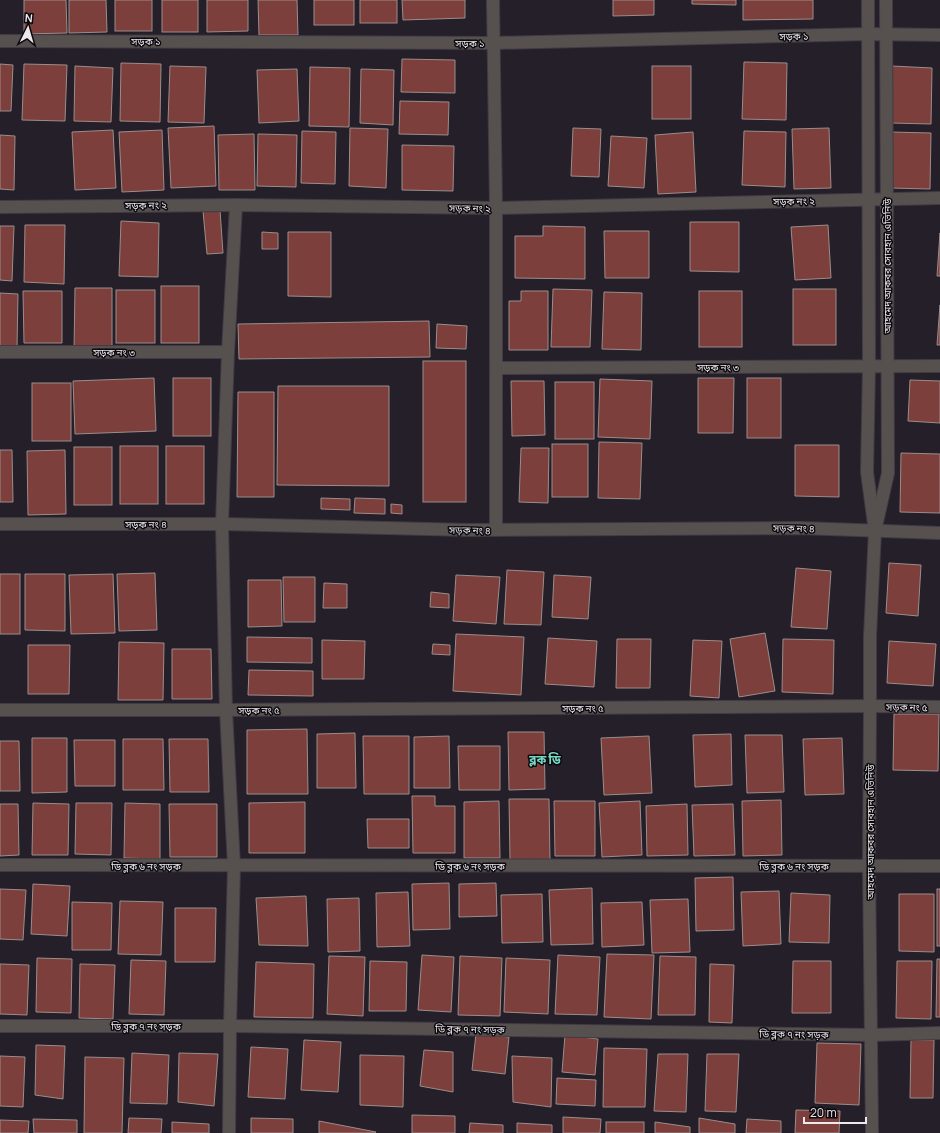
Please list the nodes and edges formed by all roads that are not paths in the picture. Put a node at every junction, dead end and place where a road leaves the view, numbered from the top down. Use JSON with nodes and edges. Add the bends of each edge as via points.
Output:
{"nodes":[{"id":1,"x":493,"y":0,"type":"edge"},
{"id":2,"x":868,"y":0,"type":"edge"},
{"id":3,"x":886,"y":0,"type":"edge"},
{"id":4,"x":868,"y":34,"type":"junction"},
{"id":5,"x":886,"y":34,"type":"junction"},
{"id":6,"x":940,"y":35,"type":"edge"},
{"id":7,"x":0,"y":41,"type":"edge"},
{"id":8,"x":493,"y":43,"type":"junction"},
{"id":9,"x":940,"y":198,"type":"edge"},
{"id":10,"x":887,"y":199,"type":"junction"},
{"id":11,"x":868,"y":200,"type":"junction"},
{"id":12,"x":236,"y":205,"type":"junction"},
{"id":13,"x":0,"y":207,"type":"edge"},
{"id":14,"x":496,"y":208,"type":"junction"},
{"id":15,"x":0,"y":352,"type":"edge"},
{"id":16,"x":228,"y":352,"type":"junction"},
{"id":17,"x":869,"y":366,"type":"junction"},
{"id":18,"x":888,"y":366,"type":"junction"},
{"id":19,"x":940,"y":366,"type":"edge"},
{"id":20,"x":496,"y":368,"type":"junction"},
{"id":21,"x":0,"y":524,"type":"edge"},
{"id":22,"x":222,"y":524,"type":"junction"},
{"id":23,"x":496,"y":530,"type":"junction"},
{"id":24,"x":875,"y":531,"type":"junction"},
{"id":25,"x":940,"y":533,"type":"edge"},
{"id":26,"x":870,"y":706,"type":"junction"},
{"id":27,"x":940,"y":707,"type":"edge"},
{"id":28,"x":0,"y":710,"type":"edge"},
{"id":29,"x":226,"y":710,"type":"junction"},
{"id":30,"x":0,"y":866,"type":"edge"},
{"id":31,"x":234,"y":866,"type":"junction"},
{"id":32,"x":869,"y":866,"type":"junction"},
{"id":33,"x":940,"y":866,"type":"edge"},
{"id":34,"x":0,"y":1026,"type":"edge"},
{"id":35,"x":230,"y":1026,"type":"junction"},
{"id":36,"x":940,"y":1033,"type":"edge"},
{"id":37,"x":871,"y":1035,"type":"junction"},
{"id":38,"x":229,"y":1133,"type":"edge"},
{"id":39,"x":872,"y":1133,"type":"edge"}],
"edges":[{"from":1,"to":8,"type":"street"},
{"from":2,"to":4,"type":"street","name":"আহমেদ আকবর সোবহান এভিনিউ"},
{"from":3,"to":5,"type":"street","name":"আহমেদ আকবর সোবহান এভিনিউ"},
{"from":4,"to":5,"type":"street","name":"সড়ক ১"},
{"from":4,"to":8,"type":"street","name":"সড়ক ১"},
{"from":4,"to":11,"type":"street","name":"আহমেদ আকবর সোবহান এভিনিউ"},
{"from":5,"to":6,"type":"street","name":"সড়ক ১"},
{"from":5,"to":10,"type":"street","name":"আহমেদ আকবর সোবহান এভিনিউ"},
{"from":7,"to":8,"type":"street","name":"সড়ক ১"},
{"from":8,"to":14,"type":"street"},
{"from":9,"to":10,"type":"street","name":"সড়ক নং ২"},
{"from":10,"to":11,"type":"street","name":"সড়ক নং ২"},
{"from":10,"to":18,"type":"street","name":"আহমেদ আকবর সোবহান এভিনিউ"},
{"from":11,"to":14,"type":"street","name":"সড়ক নং ২"},
{"from":11,"to":17,"type":"street","name":"আহমেদ আকবর সোবহান এভিনিউ"},
{"from":12,"to":13,"type":"street","name":"সড়ক নং ২"},
{"from":12,"to":14,"type":"street","name":"সড়ক নং ২"},
{"from":12,"to":16,"type":"street","name":"সড়ক নং ৫"},
{"from":14,"to":20,"type":"street"},
{"from":15,"to":16,"type":"street","name":"সড়ক নং ৩"},
{"from":16,"to":22,"type":"street","name":"সড়ক নং ৫"},
{"from":17,"to":18,"type":"street","name":"সড়ক নং ৩"},
{"from":17,"to":20,"type":"street","name":"সড়ক নং ৩"},
{"from":17,"to":24,"type":"street","name":"আহমেদ আকবর সোবহান এভিনিউ","via":[[867,472]]},
{"from":18,"to":19,"type":"street","name":"সড়ক নং ৩"},
{"from":18,"to":24,"type":"street","name":"আহমেদ আকবর সোবহান এভিনিউ","via":[[888,473]]},
{"from":20,"to":23,"type":"street"},
{"from":21,"to":22,"type":"street","name":"সড়ক নং ৪"},
{"from":22,"to":23,"type":"street","name":"সড়ক নং ৪"},
{"from":22,"to":29,"type":"street","name":"সড়ক নং ৫"},
{"from":23,"to":24,"type":"street","name":"সড়ক নং ৪","via":[[801,528]]},
{"from":24,"to":25,"type":"street","name":"সড়ক নং ৪"},
{"from":24,"to":26,"type":"street","name":"আহমেদ আকবর সোবহান এভিনিউ"},
{"from":26,"to":27,"type":"street","name":"সড়ক নং ৫"},
{"from":26,"to":29,"type":"street","name":"সড়ক নং ৫"},
{"from":26,"to":32,"type":"street","name":"আহমেদ আকবর সোবহান এভিনিউ"},
{"from":28,"to":29,"type":"street","name":"সড়ক নং ৫"},
{"from":29,"to":31,"type":"street","name":"সড়ক নং ৫"},
{"from":30,"to":31,"type":"street","name":"ডি ব্লক ৬ নং সড়ক"},
{"from":31,"to":32,"type":"street","name":"ডি ব্লক ৬ নং সড়ক"},
{"from":31,"to":35,"type":"street","name":"সড়ক নং ৫"},
{"from":32,"to":33,"type":"street","name":"ডি ব্লক ৬ নং সড়ক"},
{"from":32,"to":37,"type":"street","name":"আহমেদ আকবর সোবহান এভিনিউ"},
{"from":34,"to":35,"type":"street","name":"ডি ব্লক ৭ নং সড়ক"},
{"from":35,"to":37,"type":"street","name":"ডি ব্লক ৭ নং সড়ক"},
{"from":35,"to":38,"type":"street","name":"সড়ক নং ৫"},
{"from":36,"to":37,"type":"street","name":"ডি ব্লক ৭ নং সড়ক"},
{"from":37,"to":39,"type":"street","name":"আহমেদ আকবর সোবহান এভিনিউ"}]}
